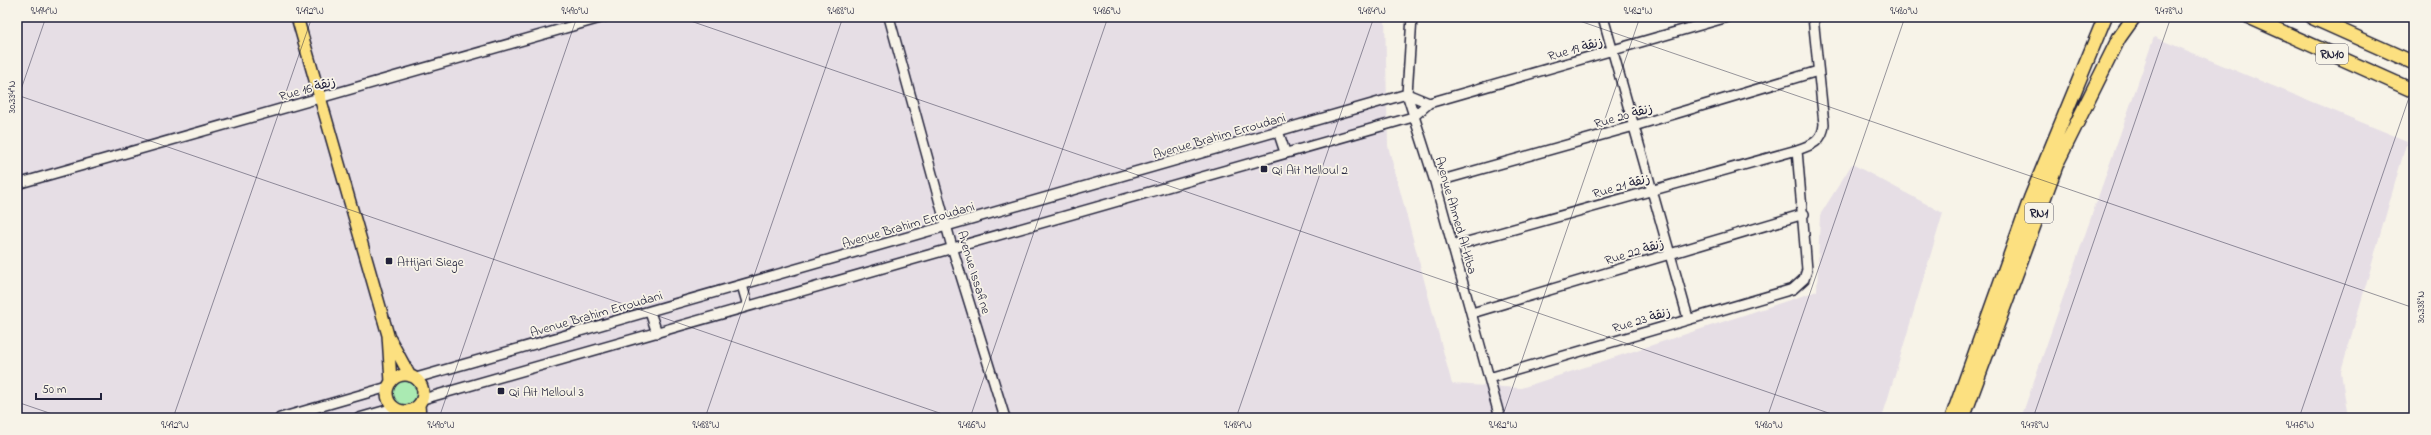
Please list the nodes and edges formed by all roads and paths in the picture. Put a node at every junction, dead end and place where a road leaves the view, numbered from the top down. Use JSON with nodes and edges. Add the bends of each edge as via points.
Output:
{"nodes":[{"id":1,"x":297,"y":17,"type":"edge"},
{"id":2,"x":604,"y":17,"type":"edge"},
{"id":3,"x":889,"y":17,"type":"edge"},
{"id":4,"x":1412,"y":17,"type":"edge"},
{"id":5,"x":1603,"y":17,"type":"edge"},
{"id":6,"x":1728,"y":17,"type":"edge"},
{"id":7,"x":1813,"y":17,"type":"edge"},
{"id":8,"x":2106,"y":17,"type":"edge"},
{"id":9,"x":2134,"y":17,"type":"edge"},
{"id":10,"x":2249,"y":17,"type":"edge"},
{"id":11,"x":2311,"y":17,"type":"edge"},
{"id":12,"x":1612,"y":50,"type":"junction"},
{"id":13,"x":2414,"y":63,"type":"edge"},
{"id":14,"x":1818,"y":71,"type":"junction"},
{"id":15,"x":2414,"y":91,"type":"edge"},
{"id":16,"x":1407,"y":94,"type":"junction"},
{"id":17,"x":319,"y":98,"type":"junction"},
{"id":18,"x":1429,"y":103,"type":"junction"},
{"id":19,"x":1413,"y":117,"type":"junction"},
{"id":20,"x":1634,"y":126,"type":"junction"},
{"id":21,"x":1278,"y":131,"type":"junction"},
{"id":22,"x":1797,"y":150,"type":"junction"},
{"id":23,"x":1285,"y":152,"type":"junction"},
{"id":24,"x":1434,"y":182,"type":"junction"},
{"id":25,"x":17,"y":184,"type":"edge"},
{"id":26,"x":1652,"y":190,"type":"junction"},
{"id":27,"x":1804,"y":214,"type":"junction"},
{"id":28,"x":947,"y":226,"type":"junction"},
{"id":29,"x":1452,"y":246,"type":"junction"},
{"id":30,"x":952,"y":247,"type":"junction"},
{"id":31,"x":1670,"y":253,"type":"junction"},
{"id":32,"x":742,"y":285,"type":"junction"},
{"id":33,"x":748,"y":306,"type":"junction"},
{"id":34,"x":650,"y":312,"type":"junction"},
{"id":35,"x":1472,"y":313,"type":"junction"},
{"id":36,"x":1688,"y":318,"type":"junction"},
{"id":37,"x":657,"y":332,"type":"junction"},
{"id":38,"x":388,"y":335,"type":"junction"},
{"id":39,"x":413,"y":377,"type":"junction"},
{"id":40,"x":1489,"y":378,"type":"junction"},
{"id":41,"x":390,"y":385,"type":"junction"},
{"id":42,"x":421,"y":402,"type":"junction"},
{"id":43,"x":398,"y":412,"type":"edge"},
{"id":44,"x":280,"y":418,"type":"edge"},
{"id":45,"x":360,"y":418,"type":"edge"},
{"id":46,"x":420,"y":418,"type":"edge"},
{"id":47,"x":1005,"y":418,"type":"edge"},
{"id":48,"x":1500,"y":418,"type":"edge"},
{"id":49,"x":1952,"y":418,"type":"edge"},
{"id":50,"x":1963,"y":418,"type":"edge"}],
"edges":[{"from":1,"to":17,"type":"main road"},
{"from":2,"to":17,"type":"street","name":"Rue 16 زنقة"},
{"from":3,"to":28,"type":"street","name":"Avenue Issafine"},
{"from":4,"to":16,"type":"street","name":"Avenue Ahmed Al-Hiba"},
{"from":5,"to":12,"type":"street"},
{"from":6,"to":12,"type":"street","name":"Rue 19 زنقة"},
{"from":7,"to":14,"type":"street","name":"Rue 21 زنقة"},
{"from":8,"to":49,"type":"highway","number":"RN1","via":[[2032,197]]},
{"from":9,"to":50,"type":"highway","number":"RN1","via":[[2119,38],[2057,162]]},
{"from":10,"to":15,"type":"highway","number":"RN10"},
{"from":11,"to":13,"type":"highway","number":"RN10"},
{"from":12,"to":18,"type":"street","name":"Rue 19 زنقة"},
{"from":12,"to":20,"type":"street"},
{"from":14,"to":20,"type":"street","name":"Rue 20 زنقة"},
{"from":14,"to":22,"type":"street","name":"Rue 21 زنقة","via":[[1823,133],[1816,142]]},
{"from":16,"to":18,"type":"street"},
{"from":16,"to":19,"type":"street","name":"Avenue Ahmed Al-Hiba"},
{"from":16,"to":21,"type":"street","name":"Avenue Brahim Erroudani"},
{"from":17,"to":25,"type":"street","name":"Rue 16 زنقة"},
{"from":17,"to":38,"type":"main road"},
{"from":18,"to":19,"type":"street","name":"Rue 19 زنقة"},
{"from":19,"to":23,"type":"street"},
{"from":19,"to":24,"type":"street","name":"Avenue Ahmed Al-Hiba"},
{"from":20,"to":24,"type":"street","name":"Rue 20 زنقة"},
{"from":20,"to":26,"type":"street"},
{"from":21,"to":23,"type":"street"},
{"from":21,"to":28,"type":"street","name":"Avenue Brahim Erroudani"},
{"from":22,"to":26,"type":"street","name":"Rue 21 زنقة"},
{"from":22,"to":27,"type":"street"},
{"from":23,"to":30,"type":"street"},
{"from":24,"to":29,"type":"street","name":"Avenue Ahmed Al-Hiba"},
{"from":26,"to":29,"type":"street","name":"Rue 21 زنقة"},
{"from":26,"to":31,"type":"street"},
{"from":27,"to":31,"type":"street","name":"Rue 22 زنقة"},
{"from":27,"to":36,"type":"street","name":"Rue 23 زنقة","via":[[1807,270],[1800,284],[1793,289]]},
{"from":28,"to":30,"type":"street","name":"Avenue Issafine"},
{"from":28,"to":32,"type":"street","name":"Avenue Brahim Erroudani"},
{"from":29,"to":35,"type":"street","name":"Avenue Ahmed Al-Hiba"},
{"from":30,"to":33,"type":"street"},
{"from":30,"to":47,"type":"street","name":"Avenue Issafine"},
{"from":31,"to":35,"type":"street","name":"Rue 22 زنقة"},
{"from":31,"to":36,"type":"street"},
{"from":32,"to":33,"type":"street"},
{"from":32,"to":34,"type":"street","name":"Avenue Brahim Erroudani"},
{"from":33,"to":37,"type":"street"},
{"from":34,"to":37,"type":"street"},
{"from":34,"to":39,"type":"street","name":"Avenue Brahim Erroudani"},
{"from":35,"to":40,"type":"street","name":"Avenue Ahmed Al-Hiba"},
{"from":36,"to":40,"type":"street","name":"Rue 23 زنقة"},
{"from":37,"to":42,"type":"street"},
{"from":38,"to":39,"type":"main road"},
{"from":38,"to":41,"type":"main road"},
{"from":39,"to":41,"type":"main road","via":[[399,376]]},
{"from":39,"to":42,"type":"main road","via":[[423,388]]},
{"from":40,"to":48,"type":"street","name":"Avenue Ahmed Al-Hiba"},
{"from":41,"to":43,"type":"main road","via":[[388,398]]},
{"from":41,"to":44,"type":"street"},
{"from":42,"to":43,"type":"main road","via":[[410,411]]},
{"from":42,"to":46,"type":"main road"},
{"from":43,"to":45,"type":"street"}]}
